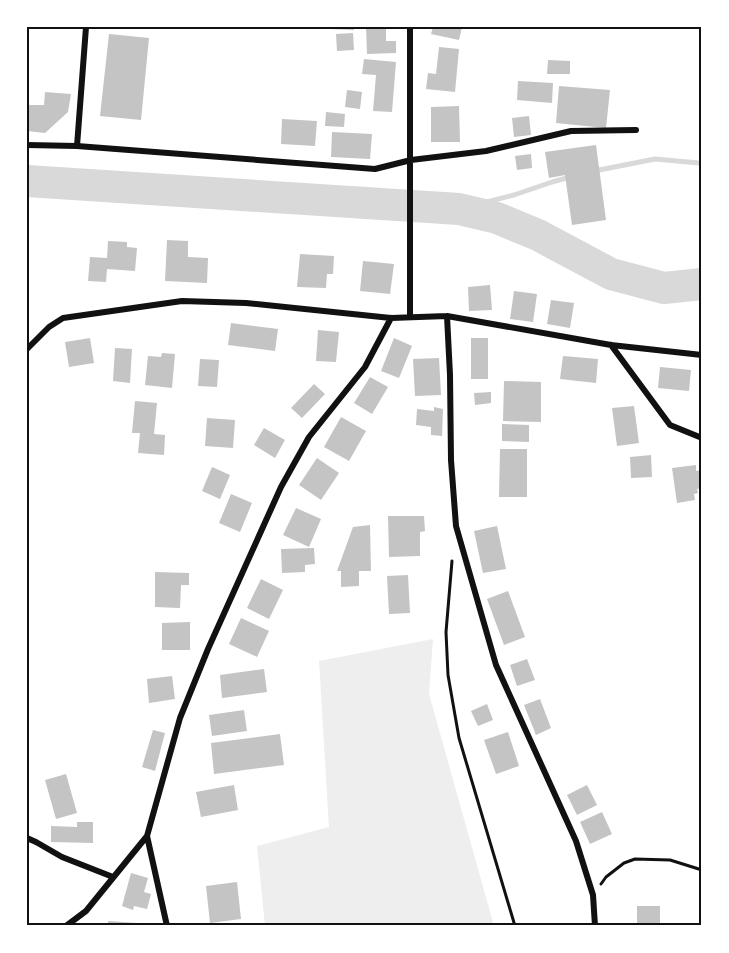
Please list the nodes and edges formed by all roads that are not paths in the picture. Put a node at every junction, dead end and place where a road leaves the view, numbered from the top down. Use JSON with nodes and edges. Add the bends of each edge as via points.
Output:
{"nodes":[{"id":1,"x":86,"y":27,"type":"edge"},
{"id":2,"x":410,"y":27,"type":"edge"},
{"id":3,"x":636,"y":130,"type":"dead end"},
{"id":4,"x":27,"y":145,"type":"edge"},
{"id":5,"x":77,"y":146,"type":"junction"},
{"id":6,"x":411,"y":160,"type":"junction"},
{"id":7,"x":447,"y":316,"type":"junction"},
{"id":8,"x":411,"y":317,"type":"junction"},
{"id":9,"x":391,"y":318,"type":"junction"},
{"id":10,"x":611,"y":345,"type":"junction"},
{"id":11,"x":27,"y":349,"type":"edge"},
{"id":12,"x":702,"y":355,"type":"edge"},
{"id":13,"x":702,"y":438,"type":"edge"},
{"id":14,"x":147,"y":836,"type":"junction"},
{"id":15,"x":27,"y":838,"type":"edge"},
{"id":16,"x":113,"y":877,"type":"junction"},
{"id":17,"x":66,"y":926,"type":"edge"},
{"id":18,"x":167,"y":926,"type":"edge"},
{"id":19,"x":595,"y":926,"type":"edge"}],
"edges":[{"from":1,"to":5,"type":"street"},
{"from":2,"to":6,"type":"street"},
{"from":3,"to":6,"type":"street","via":[[571,131],[486,151]]},
{"from":4,"to":5,"type":"street"},
{"from":5,"to":6,"type":"street","via":[[375,169]]},
{"from":6,"to":8,"type":"street"},
{"from":7,"to":8,"type":"street"},
{"from":7,"to":10,"type":"street"},
{"from":7,"to":19,"type":"street","via":[[456,526],[496,664],[576,841],[593,895]]},
{"from":8,"to":9,"type":"street"},
{"from":9,"to":11,"type":"street","via":[[246,303],[182,301],[63,318]]},
{"from":9,"to":14,"type":"street","via":[[364,367],[309,437],[281,487],[180,718]]},
{"from":10,"to":12,"type":"street"},
{"from":10,"to":13,"type":"street","via":[[670,425]]},
{"from":14,"to":16,"type":"street"},
{"from":14,"to":18,"type":"street"},
{"from":15,"to":16,"type":"street"},
{"from":16,"to":17,"type":"street","via":[[86,911]]}]}
